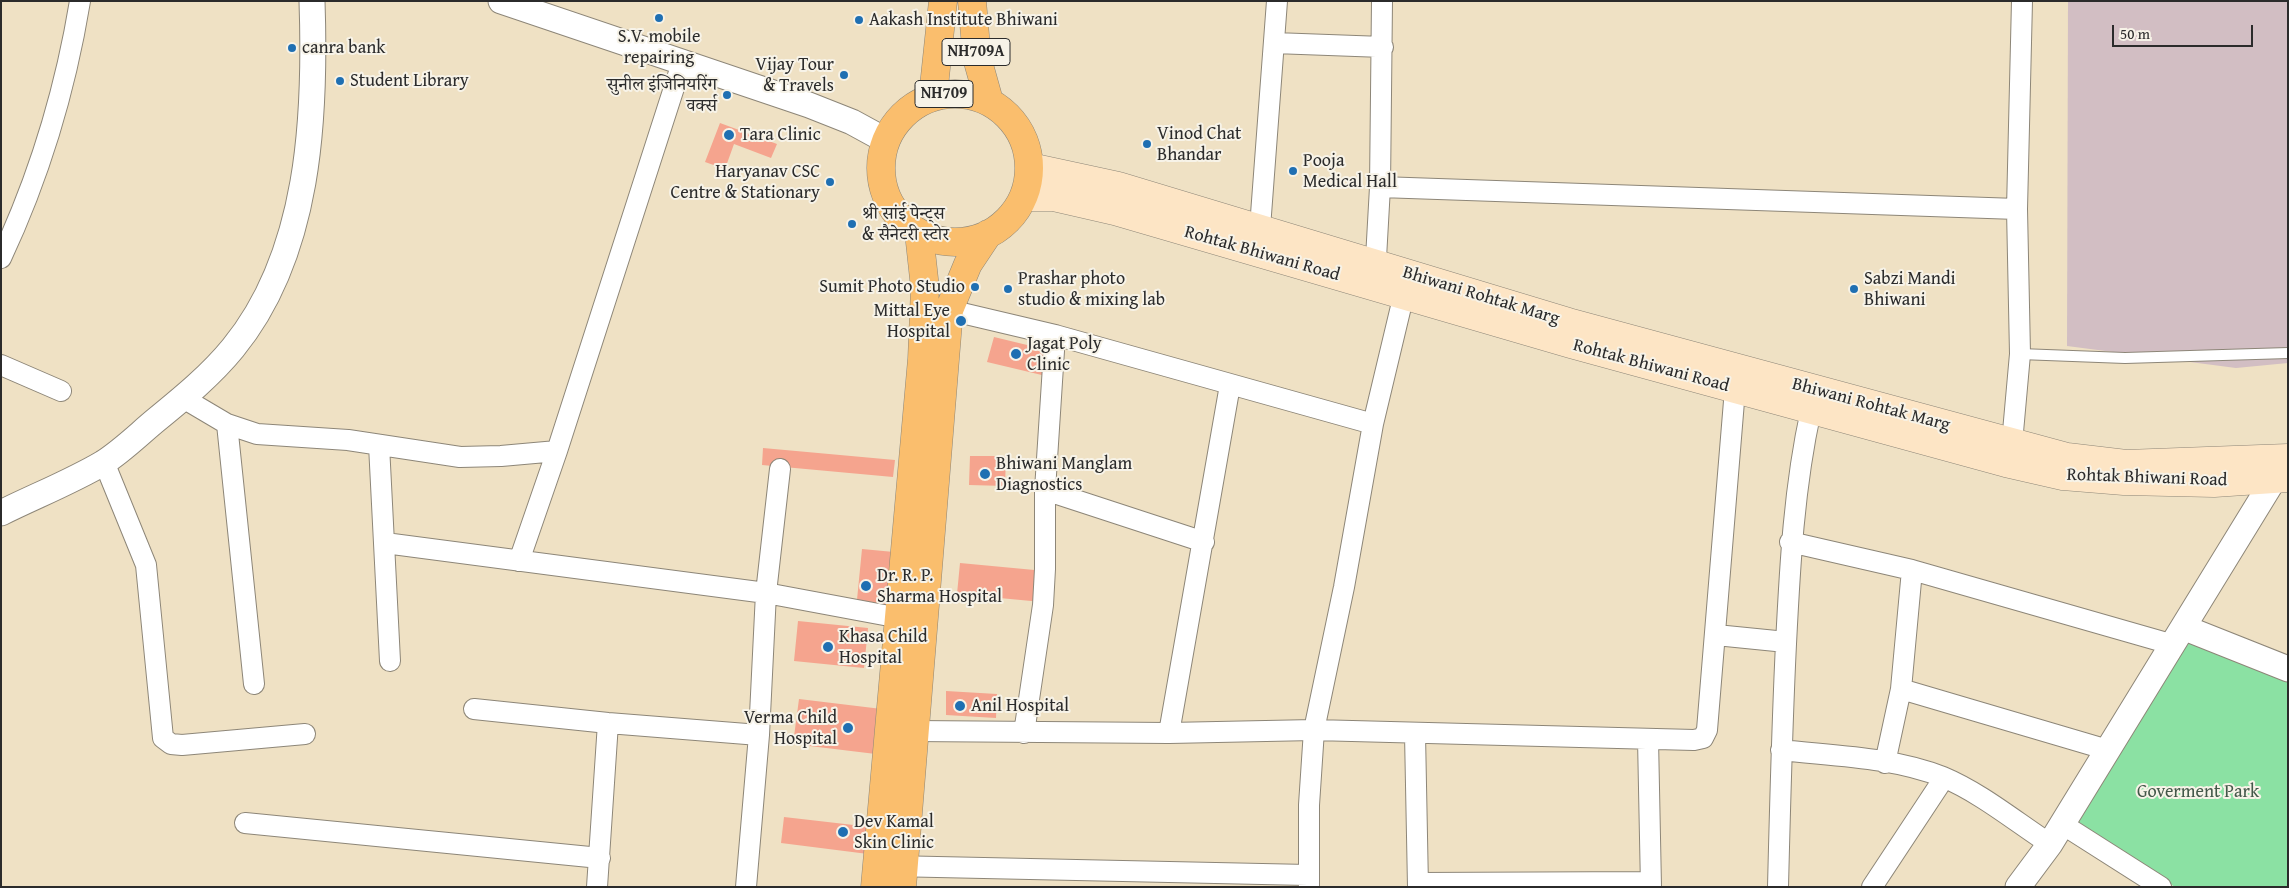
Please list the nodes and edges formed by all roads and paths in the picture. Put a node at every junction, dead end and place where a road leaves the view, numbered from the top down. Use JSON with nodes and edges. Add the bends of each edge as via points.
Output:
{"nodes":[{"id":1,"x":80,"y":1,"type":"edge"},
{"id":2,"x":312,"y":1,"type":"edge"},
{"id":3,"x":501,"y":1,"type":"edge"},
{"id":4,"x":943,"y":1,"type":"edge"},
{"id":5,"x":972,"y":1,"type":"edge"},
{"id":6,"x":1277,"y":1,"type":"edge"},
{"id":7,"x":1382,"y":1,"type":"edge"},
{"id":8,"x":2022,"y":1,"type":"edge"},
{"id":9,"x":1274,"y":43,"type":"junction"},
{"id":10,"x":1383,"y":47,"type":"junction"},
{"id":11,"x":682,"y":63,"type":"junction"},
{"id":12,"x":933,"y":96,"type":"junction"},
{"id":13,"x":989,"y":101,"type":"junction"},
{"id":14,"x":885,"y":140,"type":"junction"},
{"id":15,"x":1030,"y":166,"type":"junction"},
{"id":16,"x":1380,"y":187,"type":"junction"},
{"id":17,"x":1024,"y":197,"type":"junction"},
{"id":18,"x":2017,"y":209,"type":"junction"},
{"id":19,"x":919,"y":233,"type":"junction"},
{"id":20,"x":988,"y":234,"type":"junction"},
{"id":21,"x":1259,"y":242,"type":"junction"},
{"id":22,"x":1,"y":258,"type":"edge"},
{"id":23,"x":1375,"y":275,"type":"junction"},
{"id":24,"x":1404,"y":294,"type":"junction"},
{"id":25,"x":949,"y":310,"type":"junction"},
{"id":26,"x":1055,"y":335,"type":"junction"},
{"id":27,"x":2288,"y":353,"type":"edge"},
{"id":28,"x":2020,"y":354,"type":"junction"},
{"id":29,"x":1,"y":365,"type":"edge"},
{"id":30,"x":1230,"y":385,"type":"junction"},
{"id":31,"x":1734,"y":389,"type":"junction"},
{"id":32,"x":61,"y":391,"type":"dead end"},
{"id":33,"x":184,"y":398,"type":"junction"},
{"id":34,"x":1811,"y":410,"type":"junction"},
{"id":35,"x":228,"y":424,"type":"junction"},
{"id":36,"x":1373,"y":424,"type":"junction"},
{"id":37,"x":379,"y":445,"type":"junction"},
{"id":38,"x":557,"y":450,"type":"junction"},
{"id":39,"x":2009,"y":453,"type":"junction"},
{"id":40,"x":104,"y":462,"type":"junction"},
{"id":41,"x":2283,"y":468,"type":"edge"},
{"id":42,"x":780,"y":469,"type":"dead end"},
{"id":43,"x":1045,"y":490,"type":"junction"},
{"id":44,"x":1,"y":513,"type":"edge"},
{"id":45,"x":1204,"y":542,"type":"junction"},
{"id":46,"x":1790,"y":542,"type":"junction"},
{"id":47,"x":385,"y":543,"type":"junction"},
{"id":48,"x":519,"y":562,"type":"junction"},
{"id":49,"x":1912,"y":570,"type":"junction"},
{"id":50,"x":766,"y":593,"type":"junction"},
{"id":51,"x":900,"y":618,"type":"junction"},
{"id":52,"x":1716,"y":635,"type":"junction"},
{"id":53,"x":2180,"y":637,"type":"junction"},
{"id":54,"x":1786,"y":642,"type":"junction"},
{"id":55,"x":390,"y":661,"type":"dead end"},
{"id":56,"x":2288,"y":668,"type":"edge"},
{"id":57,"x":254,"y":684,"type":"dead end"},
{"id":58,"x":1901,"y":689,"type":"junction"},
{"id":59,"x":474,"y":709,"type":"dead end"},
{"id":60,"x":608,"y":723,"type":"junction"},
{"id":61,"x":1314,"y":730,"type":"junction"},
{"id":62,"x":913,"y":731,"type":"junction"},
{"id":63,"x":1024,"y":733,"type":"junction"},
{"id":64,"x":1169,"y":733,"type":"junction"},
{"id":65,"x":305,"y":734,"type":"dead end"},
{"id":66,"x":1415,"y":734,"type":"junction"},
{"id":67,"x":758,"y":735,"type":"junction"},
{"id":68,"x":1648,"y":739,"type":"junction"},
{"id":69,"x":1781,"y":750,"type":"junction"},
{"id":70,"x":2108,"y":750,"type":"junction"},
{"id":71,"x":1884,"y":763,"type":"junction"},
{"id":72,"x":1944,"y":778,"type":"junction"},
{"id":73,"x":245,"y":823,"type":"dead end"},
{"id":74,"x":2056,"y":834,"type":"junction"},
{"id":75,"x":600,"y":858,"type":"junction"},
{"id":76,"x":902,"y":876,"type":"edge"},
{"id":77,"x":876,"y":877,"type":"edge"},
{"id":78,"x":1309,"y":881,"type":"edge"},
{"id":79,"x":1651,"y":884,"type":"edge"},
{"id":80,"x":1418,"y":885,"type":"edge"},
{"id":81,"x":1540,"y":885,"type":"edge"},
{"id":82,"x":597,"y":887,"type":"edge"},
{"id":83,"x":746,"y":887,"type":"edge"},
{"id":84,"x":1778,"y":887,"type":"edge"},
{"id":85,"x":1872,"y":887,"type":"edge"},
{"id":86,"x":2018,"y":887,"type":"edge"},
{"id":87,"x":2161,"y":887,"type":"edge"}],
"edges":[{"from":1,"to":22,"type":"street","via":[[60,104],[22,214]]},
{"from":2,"to":33,"type":"street","via":[[311,114],[303,179],[291,230],[260,309],[233,348]]},
{"from":3,"to":11,"type":"street"},
{"from":4,"to":12,"type":"main road","number":"NH709A"},
{"from":5,"to":13,"type":"main road","number":"NH709A","via":[[977,58]]},
{"from":6,"to":9,"type":"street"},
{"from":7,"to":10,"type":"street"},
{"from":8,"to":18,"type":"street"},
{"from":9,"to":10,"type":"street"},
{"from":9,"to":21,"type":"street"},
{"from":10,"to":16,"type":"street"},
{"from":11,"to":14,"type":"street","via":[[809,105],[852,122]]},
{"from":11,"to":38,"type":"street"},
{"from":12,"to":13,"type":"main road","number":"NH709","via":[[952,93]]},
{"from":12,"to":14,"type":"main road","number":"NH709","via":[[902,116]]},
{"from":13,"to":15,"type":"main road","number":"NH709","via":[[1006,112],[1019,128]]},
{"from":14,"to":19,"type":"main road","number":"NH709","via":[[880,161],[881,183],[893,209]]},
{"from":15,"to":17,"type":"main road","number":"NH709"},
{"from":15,"to":21,"type":"main road","name":"Bhiwani Rohtak Marg","via":[[1118,186]]},
{"from":16,"to":18,"type":"street"},
{"from":16,"to":23,"type":"street"},
{"from":17,"to":20,"type":"main road","number":"NH709","via":[[1006,223]]},
{"from":17,"to":21,"type":"main road","name":"Rohtak Bhiwani Road","via":[[1078,201]]},
{"from":18,"to":28,"type":"street"},
{"from":19,"to":20,"type":"main road","number":"NH709","via":[[942,241],[966,242]]},
{"from":19,"to":51,"type":"main road","via":[[925,288],[922,350]]},
{"from":20,"to":25,"type":"main road","via":[[968,264]]},
{"from":21,"to":23,"type":"main road","name":"Bhiwani Rohtak Marg"},
{"from":23,"to":24,"type":"main road","name":"Rohtak Bhiwani Road"},
{"from":23,"to":39,"type":"main road","name":"Bhiwani Rohtak Marg","via":[[1568,322]]},
{"from":24,"to":31,"type":"main road","name":"Rohtak Bhiwani Road"},
{"from":24,"to":36,"type":"street"},
{"from":25,"to":26,"type":"street"},
{"from":25,"to":62,"type":"main road"},
{"from":26,"to":30,"type":"street"},
{"from":26,"to":43,"type":"street"},
{"from":27,"to":28,"type":"lane","via":[[2125,358]]},
{"from":28,"to":39,"type":"street"},
{"from":29,"to":32,"type":"street"},
{"from":30,"to":36,"type":"street"},
{"from":30,"to":45,"type":"street"},
{"from":31,"to":34,"type":"main road","name":"Rohtak Bhiwani Road"},
{"from":31,"to":52,"type":"street"},
{"from":33,"to":35,"type":"street"},
{"from":33,"to":40,"type":"street"},
{"from":34,"to":39,"type":"main road","name":"Rohtak Bhiwani Road"},
{"from":34,"to":46,"type":"street","via":[[1796,483]]},
{"from":35,"to":37,"type":"street","via":[[257,434]]},
{"from":35,"to":57,"type":"street"},
{"from":36,"to":61,"type":"street"},
{"from":37,"to":38,"type":"street","via":[[460,456],[501,456]]},
{"from":37,"to":47,"type":"street"},
{"from":38,"to":48,"type":"street"},
{"from":39,"to":41,"type":"main road","name":"Bhiwani Rohtak Marg","via":[[2126,464]]},
{"from":40,"to":44,"type":"street"},
{"from":40,"to":65,"type":"street","via":[[146,565],[163,738],[171,744],[182,745]]},
{"from":41,"to":53,"type":"street"},
{"from":42,"to":50,"type":"street"},
{"from":43,"to":45,"type":"street"},
{"from":43,"to":63,"type":"street","via":[[1043,605]]},
{"from":45,"to":64,"type":"street"},
{"from":46,"to":49,"type":"street"},
{"from":46,"to":54,"type":"street"},
{"from":47,"to":48,"type":"street"},
{"from":47,"to":55,"type":"street"},
{"from":48,"to":50,"type":"street"},
{"from":49,"to":53,"type":"street"},
{"from":49,"to":58,"type":"street"},
{"from":50,"to":51,"type":"street"},
{"from":50,"to":67,"type":"street"},
{"from":51,"to":77,"type":"main road"},
{"from":52,"to":54,"type":"street"},
{"from":52,"to":68,"type":"street","via":[[1705,736],[1694,740]]},
{"from":53,"to":56,"type":"street"},
{"from":53,"to":70,"type":"street"},
{"from":54,"to":69,"type":"street"},
{"from":58,"to":70,"type":"street"},
{"from":58,"to":71,"type":"street"},
{"from":59,"to":60,"type":"street"},
{"from":60,"to":67,"type":"street"},
{"from":60,"to":75,"type":"street"},
{"from":61,"to":64,"type":"street"},
{"from":61,"to":66,"type":"street"},
{"from":61,"to":78,"type":"street","via":[[1310,769]]},
{"from":62,"to":63,"type":"street"},
{"from":62,"to":76,"type":"main road"},
{"from":63,"to":64,"type":"street"},
{"from":66,"to":68,"type":"street"},
{"from":66,"to":80,"type":"street"},
{"from":67,"to":83,"type":"street"},
{"from":68,"to":79,"type":"street"},
{"from":69,"to":71,"type":"street"},
{"from":69,"to":84,"type":"street"},
{"from":70,"to":74,"type":"street"},
{"from":71,"to":72,"type":"street"},
{"from":72,"to":74,"type":"street"},
{"from":72,"to":85,"type":"street"},
{"from":73,"to":75,"type":"street"},
{"from":74,"to":86,"type":"street"},
{"from":74,"to":87,"type":"street"},
{"from":75,"to":82,"type":"street"},
{"from":76,"to":77,"type":"street"},
{"from":76,"to":78,"type":"street"},
{"from":79,"to":81,"type":"street"},
{"from":80,"to":81,"type":"street"}]}
